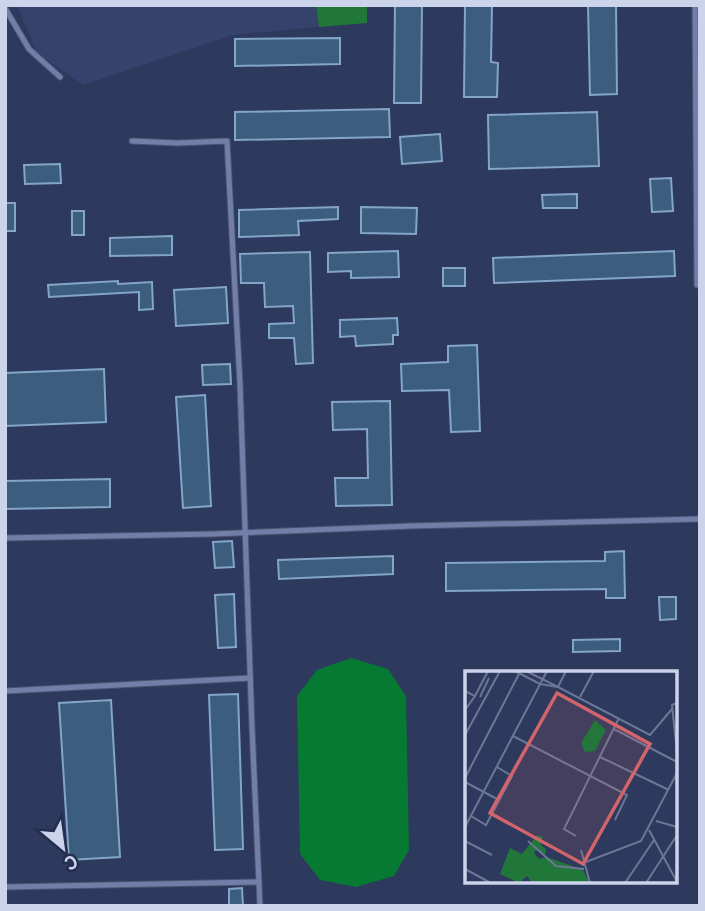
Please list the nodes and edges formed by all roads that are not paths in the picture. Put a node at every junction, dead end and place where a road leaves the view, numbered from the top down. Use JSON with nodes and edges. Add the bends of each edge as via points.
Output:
{"nodes":[{"id":1,"x":695,"y":5,"type":"edge"},
{"id":2,"x":5,"y":9,"type":"edge"},
{"id":3,"x":60,"y":77,"type":"dead end"},
{"id":4,"x":698,"y":104,"type":"edge"},
{"id":5,"x":132,"y":141,"type":"dead end"},
{"id":6,"x":700,"y":285,"type":"edge"},
{"id":7,"x":700,"y":519,"type":"edge"},
{"id":8,"x":245,"y":532,"type":"junction"},
{"id":9,"x":5,"y":538,"type":"edge"},
{"id":10,"x":250,"y":678,"type":"junction"},
{"id":11,"x":5,"y":691,"type":"edge"},
{"id":12,"x":259,"y":883,"type":"junction"},
{"id":13,"x":5,"y":887,"type":"edge"},
{"id":14,"x":260,"y":906,"type":"edge"}],
"edges":[{"from":1,"to":4,"type":"lane"},
{"from":2,"to":3,"type":"lane","via":[[29,49]]},
{"from":4,"to":6,"type":"lane"},
{"from":5,"to":8,"type":"lane","via":[[228,141]]},
{"from":7,"to":8,"type":"lane"},
{"from":8,"to":9,"type":"lane"},
{"from":8,"to":10,"type":"lane"},
{"from":10,"to":11,"type":"lane"},
{"from":10,"to":12,"type":"lane"},
{"from":12,"to":13,"type":"lane"},
{"from":12,"to":14,"type":"lane"}]}
